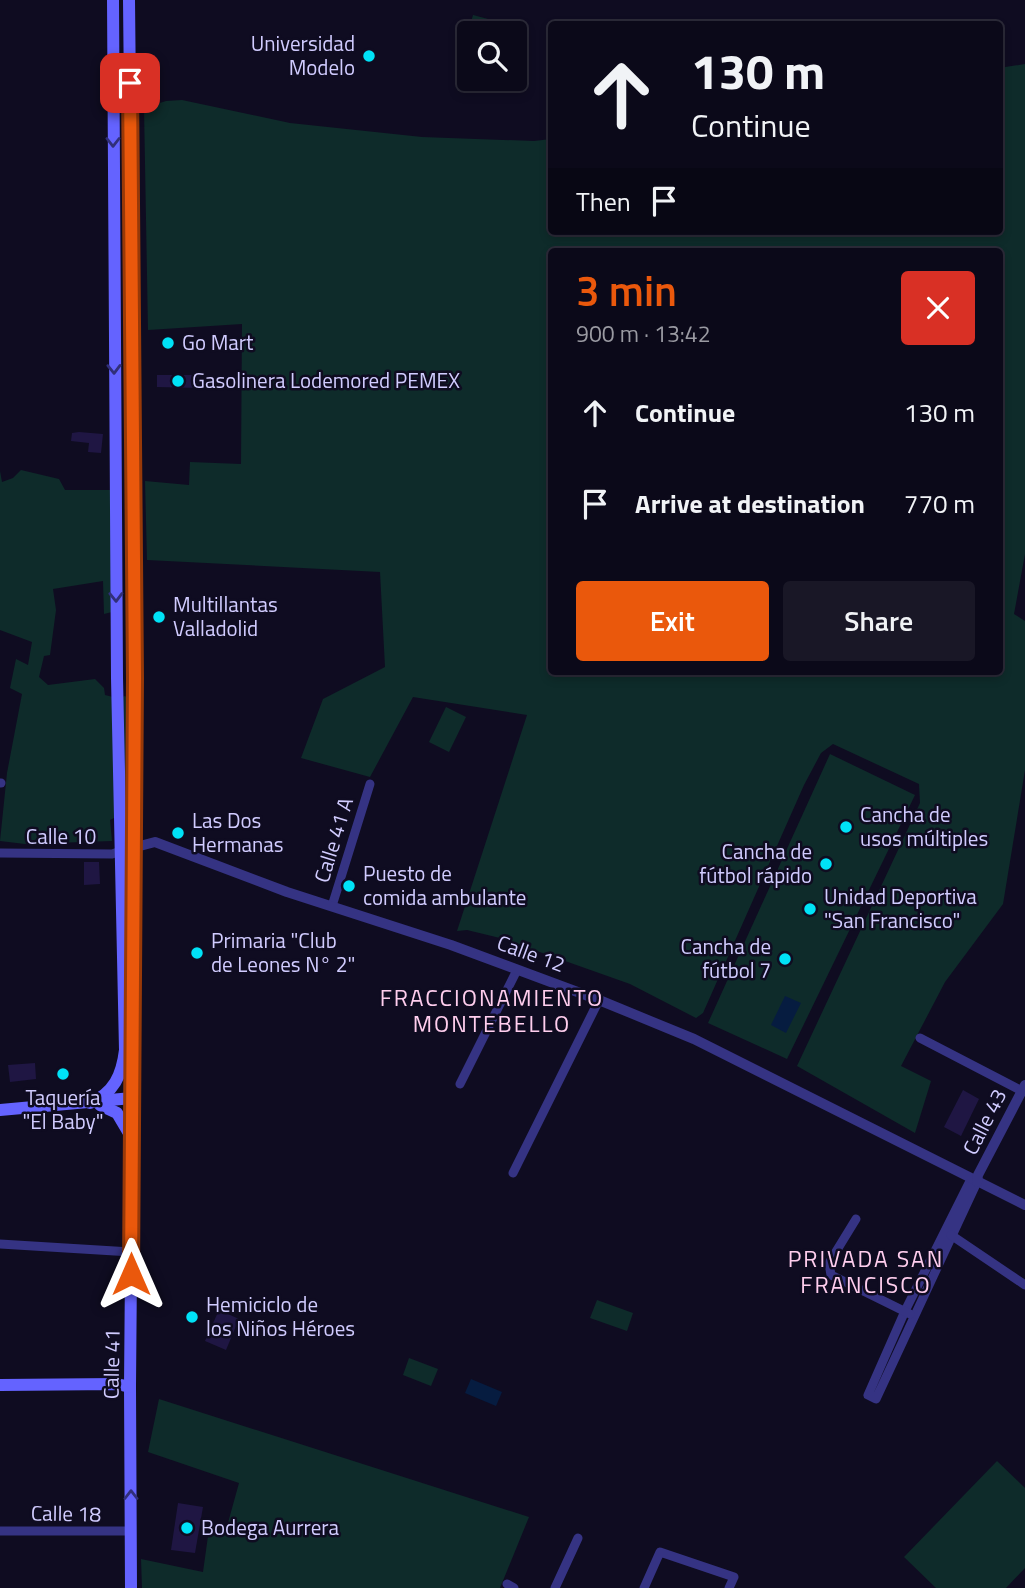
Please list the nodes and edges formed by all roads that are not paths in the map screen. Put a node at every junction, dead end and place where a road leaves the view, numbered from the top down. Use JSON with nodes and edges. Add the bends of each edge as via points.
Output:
{"nodes":[{"id":1,"x":113,"y":0,"type":"edge"},
{"id":2,"x":129,"y":0,"type":"edge"},
{"id":3,"x":117,"y":678,"type":"junction"},
{"id":4,"x":135,"y":678,"type":"junction"},
{"id":5,"x":370,"y":784,"type":"dead end"},
{"id":6,"x":135,"y":846,"type":"junction"},
{"id":7,"x":121,"y":851,"type":"junction"},
{"id":8,"x":0,"y":853,"type":"edge"},
{"id":9,"x":332,"y":906,"type":"junction"},
{"id":10,"x":517,"y":970,"type":"junction"},
{"id":11,"x":599,"y":1000,"type":"junction"},
{"id":12,"x":920,"y":1038,"type":"dead end"},
{"id":13,"x":460,"y":1084,"type":"dead end"},
{"id":14,"x":1023,"y":1088,"type":"edge"},
{"id":15,"x":132,"y":1098,"type":"junction"},
{"id":16,"x":90,"y":1103,"type":"junction"},
{"id":17,"x":0,"y":1110,"type":"edge"},
{"id":18,"x":132,"y":1145,"type":"junction"},
{"id":19,"x":513,"y":1173,"type":"dead end"},
{"id":20,"x":975,"y":1179,"type":"junction"},
{"id":21,"x":1025,"y":1205,"type":"edge"},
{"id":22,"x":856,"y":1219,"type":"dead end"},
{"id":23,"x":950,"y":1233,"type":"junction"},
{"id":24,"x":0,"y":1244,"type":"edge"},
{"id":25,"x":131,"y":1252,"type":"junction"},
{"id":26,"x":1025,"y":1285,"type":"edge"},
{"id":27,"x":909,"y":1313,"type":"junction"},
{"id":28,"x":0,"y":1385,"type":"edge"},
{"id":29,"x":130,"y":1387,"type":"junction"},
{"id":30,"x":0,"y":1531,"type":"edge"},
{"id":31,"x":131,"y":1531,"type":"junction"},
{"id":32,"x":578,"y":1538,"type":"dead end"},
{"id":33,"x":131,"y":1588,"type":"edge"},
{"id":34,"x":555,"y":1588,"type":"edge"},
{"id":35,"x":643,"y":1588,"type":"edge"},
{"id":36,"x":729,"y":1588,"type":"edge"}],
"edges":[{"from":1,"to":3,"type":"main road","one_way":true},
{"from":2,"to":4,"type":"main road","name":"Calle 41"},
{"from":3,"to":4,"type":"main road"},
{"from":3,"to":7,"type":"main road"},
{"from":4,"to":6,"type":"main road","name":"Calle 41"},
{"from":5,"to":9,"type":"street","name":"Calle 41 A"},
{"from":6,"to":7,"type":"street","name":"Calle 12"},
{"from":6,"to":9,"type":"street","name":"Calle 12","via":[[155,842]]},
{"from":6,"to":15,"type":"main road","name":"Calle 41"},
{"from":7,"to":8,"type":"street","name":"Calle 10"},
{"from":7,"to":16,"type":"main road","via":[[123,1062],[113,1086]]},
{"from":9,"to":10,"type":"street","name":"Calle 12"},
{"from":10,"to":11,"type":"street","name":"Calle 12"},
{"from":10,"to":13,"type":"street"},
{"from":11,"to":19,"type":"street"},
{"from":11,"to":20,"type":"street","name":"Calle 12","via":[[694,1039]]},
{"from":12,"to":14,"type":"street"},
{"from":14,"to":20,"type":"street","name":"Calle 43"},
{"from":15,"to":16,"type":"main road"},
{"from":15,"to":18,"type":"main road","name":"Calle 41"},
{"from":16,"to":17,"type":"main road"},
{"from":16,"to":18,"type":"main road","via":[[117,1113]]},
{"from":18,"to":25,"type":"main road","name":"Calle 41"},
{"from":20,"to":21,"type":"street","name":"Calle 12"},
{"from":20,"to":23,"type":"street"},
{"from":22,"to":27,"type":"street","via":[[829,1263],[831,1275]]},
{"from":23,"to":26,"type":"street"},
{"from":23,"to":27,"type":"street"},
{"from":24,"to":25,"type":"street"},
{"from":25,"to":29,"type":"main road","name":"Calle 41"},
{"from":27,"to":27,"type":"street","via":[[868,1395],[876,1398]]},
{"from":28,"to":29,"type":"main road"},
{"from":31,"to":29,"type":"main road","name":"Calle 41","one_way":true},
{"from":30,"to":31,"type":"street","name":"Calle 18"},
{"from":31,"to":33,"type":"main road","name":"Calle 41"},
{"from":32,"to":34,"type":"street"},
{"from":35,"to":36,"type":"street","via":[[660,1552],[734,1577]]}]}
